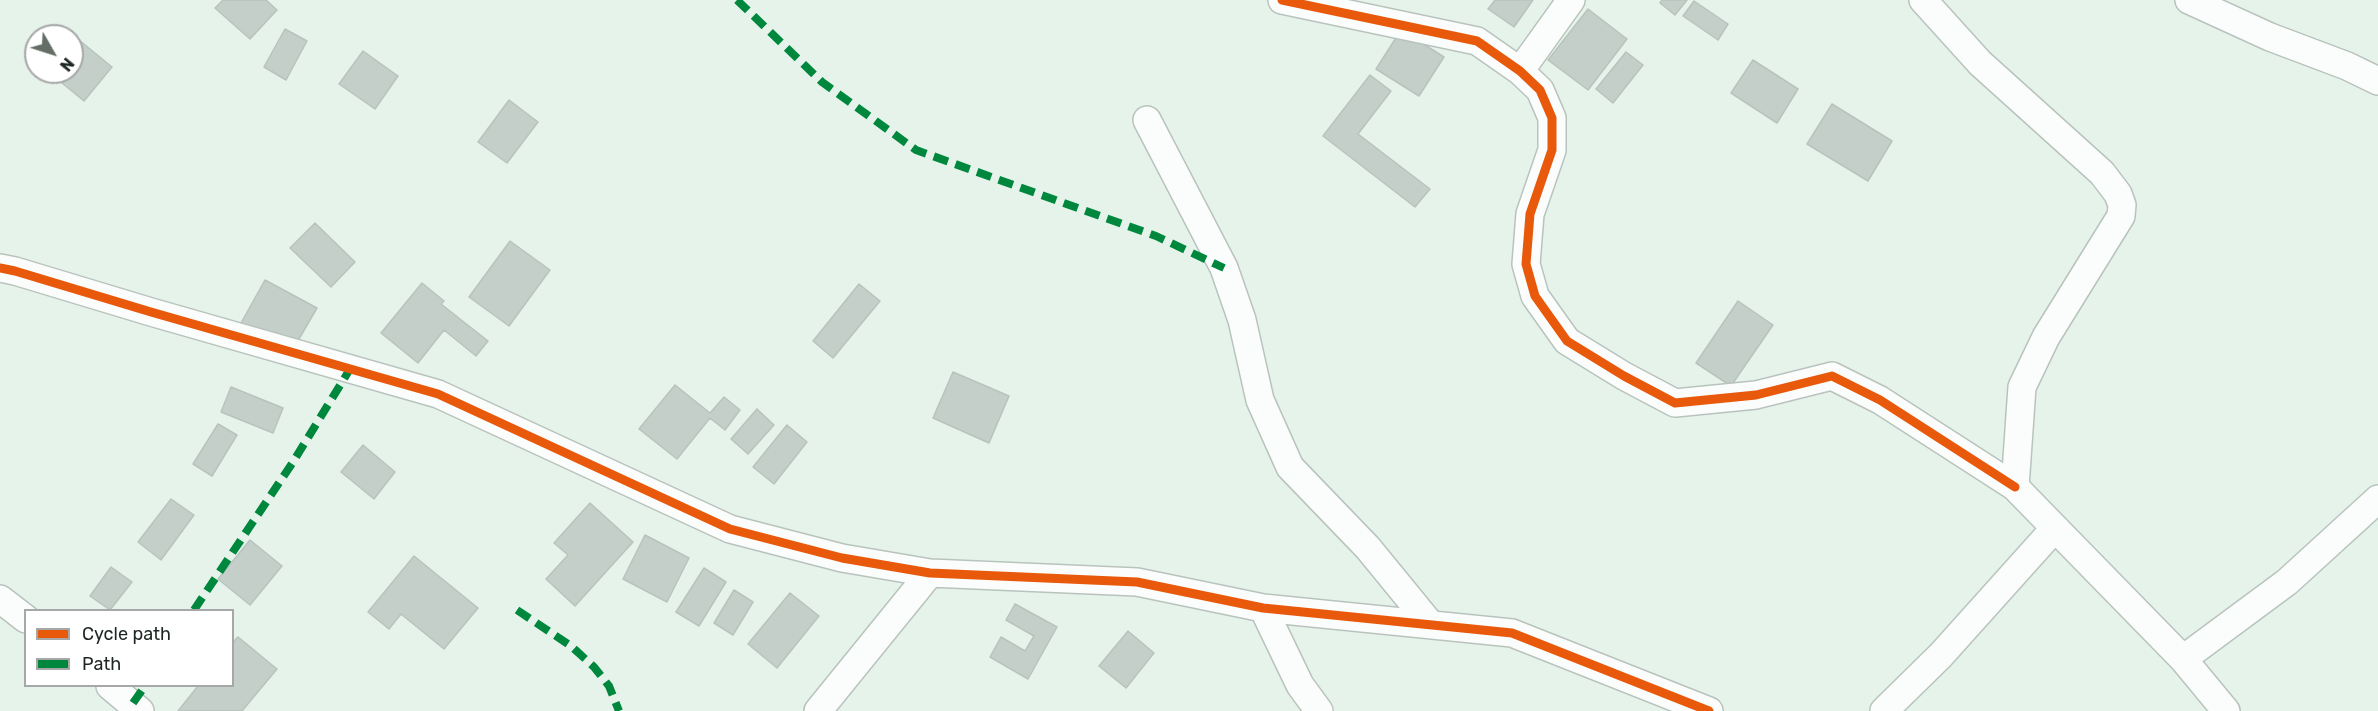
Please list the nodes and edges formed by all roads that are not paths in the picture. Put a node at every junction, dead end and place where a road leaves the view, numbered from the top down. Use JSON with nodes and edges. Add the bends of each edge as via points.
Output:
{"nodes":[{"id":1,"x":1282,"y":0,"type":"edge"},
{"id":2,"x":1571,"y":0,"type":"edge"},
{"id":3,"x":1923,"y":0,"type":"edge"},
{"id":4,"x":2189,"y":0,"type":"edge"},
{"id":5,"x":1520,"y":71,"type":"junction"},
{"id":6,"x":2378,"y":81,"type":"edge"},
{"id":7,"x":1147,"y":120,"type":"dead end"},
{"id":8,"x":0,"y":268,"type":"edge"},
{"id":9,"x":2015,"y":487,"type":"junction"},
{"id":10,"x":2378,"y":500,"type":"edge"},
{"id":11,"x":2055,"y":528,"type":"junction"},
{"id":12,"x":930,"y":573,"type":"junction"},
{"id":13,"x":0,"y":599,"type":"edge"},
{"id":14,"x":1263,"y":608,"type":"junction"},
{"id":15,"x":24,"y":617,"type":"edge"},
{"id":16,"x":1431,"y":625,"type":"junction"},
{"id":17,"x":2182,"y":659,"type":"junction"},
{"id":18,"x":111,"y":687,"type":"edge"},
{"id":19,"x":140,"y":711,"type":"edge"},
{"id":20,"x":818,"y":711,"type":"edge"},
{"id":21,"x":1319,"y":711,"type":"edge"},
{"id":22,"x":1709,"y":711,"type":"edge"},
{"id":23,"x":1884,"y":711,"type":"edge"},
{"id":24,"x":2226,"y":711,"type":"edge"}],
"edges":[{"from":1,"to":5,"type":"street","via":[[1477,41]]},
{"from":2,"to":5,"type":"street"},
{"from":3,"to":9,"type":"street","via":[[1980,63],[2102,173],[2122,205],[2121,216],[2046,337],[2022,387]]},
{"from":4,"to":6,"type":"street"},
{"from":5,"to":9,"type":"street","via":[[1540,90],[1552,118],[1552,150],[1530,214],[1526,264],[1535,296],[1567,341],[1675,403],[1756,395],[1832,376],[1880,400]]},
{"from":7,"to":16,"type":"street","via":[[1224,268],[1242,320],[1260,400],[1290,467],[1368,548]]},
{"from":8,"to":12,"type":"street","via":[[438,394],[730,529],[842,558]]},
{"from":9,"to":11,"type":"street"},
{"from":10,"to":17,"type":"street","via":[[2287,582]]},
{"from":11,"to":17,"type":"street"},
{"from":11,"to":23,"type":"street","via":[[1941,655]]},
{"from":12,"to":14,"type":"street","via":[[1137,582]]},
{"from":12,"to":20,"type":"street"},
{"from":13,"to":15,"type":"street"},
{"from":14,"to":16,"type":"street"},
{"from":14,"to":21,"type":"street","via":[[1300,685]]},
{"from":16,"to":22,"type":"street","via":[[1512,633]]},
{"from":17,"to":24,"type":"street"},
{"from":18,"to":19,"type":"street"}]}
